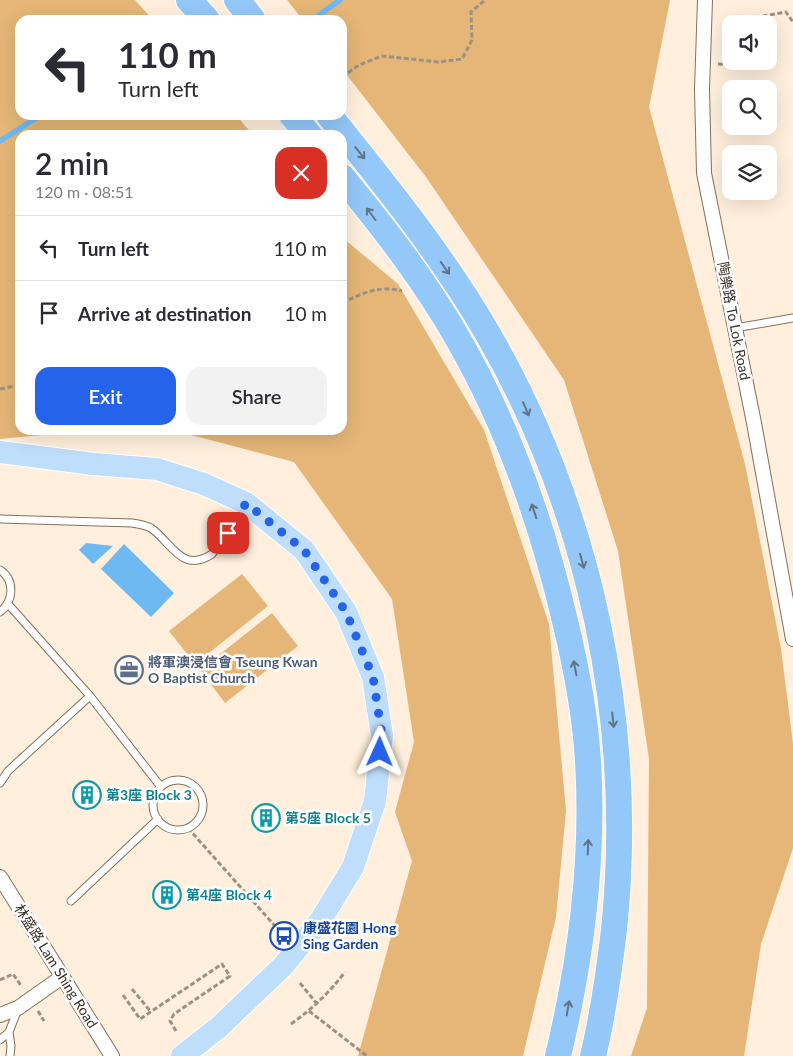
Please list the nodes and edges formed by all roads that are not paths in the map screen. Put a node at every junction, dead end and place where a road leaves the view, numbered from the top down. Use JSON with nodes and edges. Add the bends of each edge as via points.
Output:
{"nodes":[{"id":1,"x":189,"y":0,"type":"edge"},
{"id":2,"x":237,"y":0,"type":"edge"},
{"id":3,"x":705,"y":0,"type":"edge"},
{"id":4,"x":202,"y":15,"type":"edge"},
{"id":5,"x":249,"y":15,"type":"edge"},
{"id":6,"x":296,"y":120,"type":"edge"},
{"id":7,"x":333,"y":120,"type":"edge"},
{"id":8,"x":305,"y":130,"type":"edge"},
{"id":9,"x":341,"y":130,"type":"edge"},
{"id":10,"x":347,"y":138,"type":"edge"},
{"id":11,"x":347,"y":183,"type":"edge"},
{"id":12,"x":793,"y":318,"type":"edge"},
{"id":13,"x":735,"y":328,"type":"junction"},
{"id":14,"x":0,"y":452,"type":"edge"},
{"id":15,"x":246,"y":503,"type":"junction"},
{"id":16,"x":0,"y":519,"type":"edge"},
{"id":17,"x":0,"y":570,"type":"edge"},
{"id":18,"x":789,"y":589,"type":"edge"},
{"id":19,"x":8,"y":604,"type":"junction"},
{"id":20,"x":0,"y":612,"type":"edge"},
{"id":21,"x":793,"y":639,"type":"edge"},
{"id":22,"x":90,"y":696,"type":"junction"},
{"id":23,"x":0,"y":783,"type":"edge"},
{"id":24,"x":161,"y":787,"type":"junction"},
{"id":25,"x":158,"y":819,"type":"junction"},
{"id":26,"x":0,"y":877,"type":"edge"},
{"id":27,"x":71,"y":901,"type":"dead end"},
{"id":28,"x":62,"y":977,"type":"junction"},
{"id":29,"x":18,"y":1008,"type":"junction"},
{"id":30,"x":0,"y":1015,"type":"edge"},
{"id":31,"x":9,"y":1032,"type":"junction"},
{"id":32,"x":0,"y":1040,"type":"edge"},
{"id":33,"x":10,"y":1056,"type":"edge"},
{"id":34,"x":112,"y":1056,"type":"edge"},
{"id":35,"x":182,"y":1056,"type":"edge"},
{"id":36,"x":558,"y":1056,"type":"edge"},
{"id":37,"x":593,"y":1056,"type":"edge"}],
"edges":[{"from":1,"to":4,"type":"highway"},
{"from":2,"to":5,"type":"highway"},
{"from":3,"to":13,"type":"street","name":"陶樂路 To Lok Road","via":[[704,173]]},
{"from":6,"to":8,"type":"highway","bridge":true},
{"from":7,"to":9,"type":"highway","one_way":true},
{"from":10,"to":37,"type":"highway","one_way":true,"via":[[418,228],[483,326],[522,400],[561,494],[581,557],[610,689],[619,795],[618,876],[612,950]]},
{"from":36,"to":11,"type":"highway","one_way":true,"via":[[575,972],[588,862],[588,759],[574,662],[547,551],[495,411],[458,340],[400,250]]},
{"from":12,"to":13,"type":"lane"},
{"from":13,"to":18,"type":"street","name":"陶樂路 To Lok Road"},
{"from":14,"to":15,"type":"main road","via":[[156,469],[204,484]]},
{"from":15,"to":16,"type":"lane","via":[[212,554],[196,561],[183,558],[150,528],[138,524]]},
{"from":15,"to":35,"type":"main road","via":[[304,550],[346,612],[373,677],[382,736],[374,801],[353,867],[320,921],[283,966],[218,1028]]},
{"from":17,"to":19,"type":"lane","via":[[11,587]]},
{"from":18,"to":21,"type":"street","name":"陶樂路 To Lok Road"},
{"from":19,"to":20,"type":"lane"},
{"from":19,"to":22,"type":"lane"},
{"from":22,"to":23,"type":"lane","via":[[8,771]]},
{"from":22,"to":24,"type":"lane"},
{"from":24,"to":25,"type":"lane","via":[[154,802]]},
{"from":24,"to":25,"type":"lane","via":[[175,780],[191,783],[203,803],[200,818],[188,828],[171,829]]},
{"from":25,"to":27,"type":"lane"},
{"from":26,"to":28,"type":"street","name":"林盛路 Lam Shing Road"},
{"from":28,"to":29,"type":"street"},
{"from":28,"to":34,"type":"street","name":"林盛路 Lam Shing Road"},
{"from":29,"to":30,"type":"street"},
{"from":29,"to":31,"type":"lane"},
{"from":31,"to":32,"type":"lane"},
{"from":31,"to":33,"type":"lane"}]}
